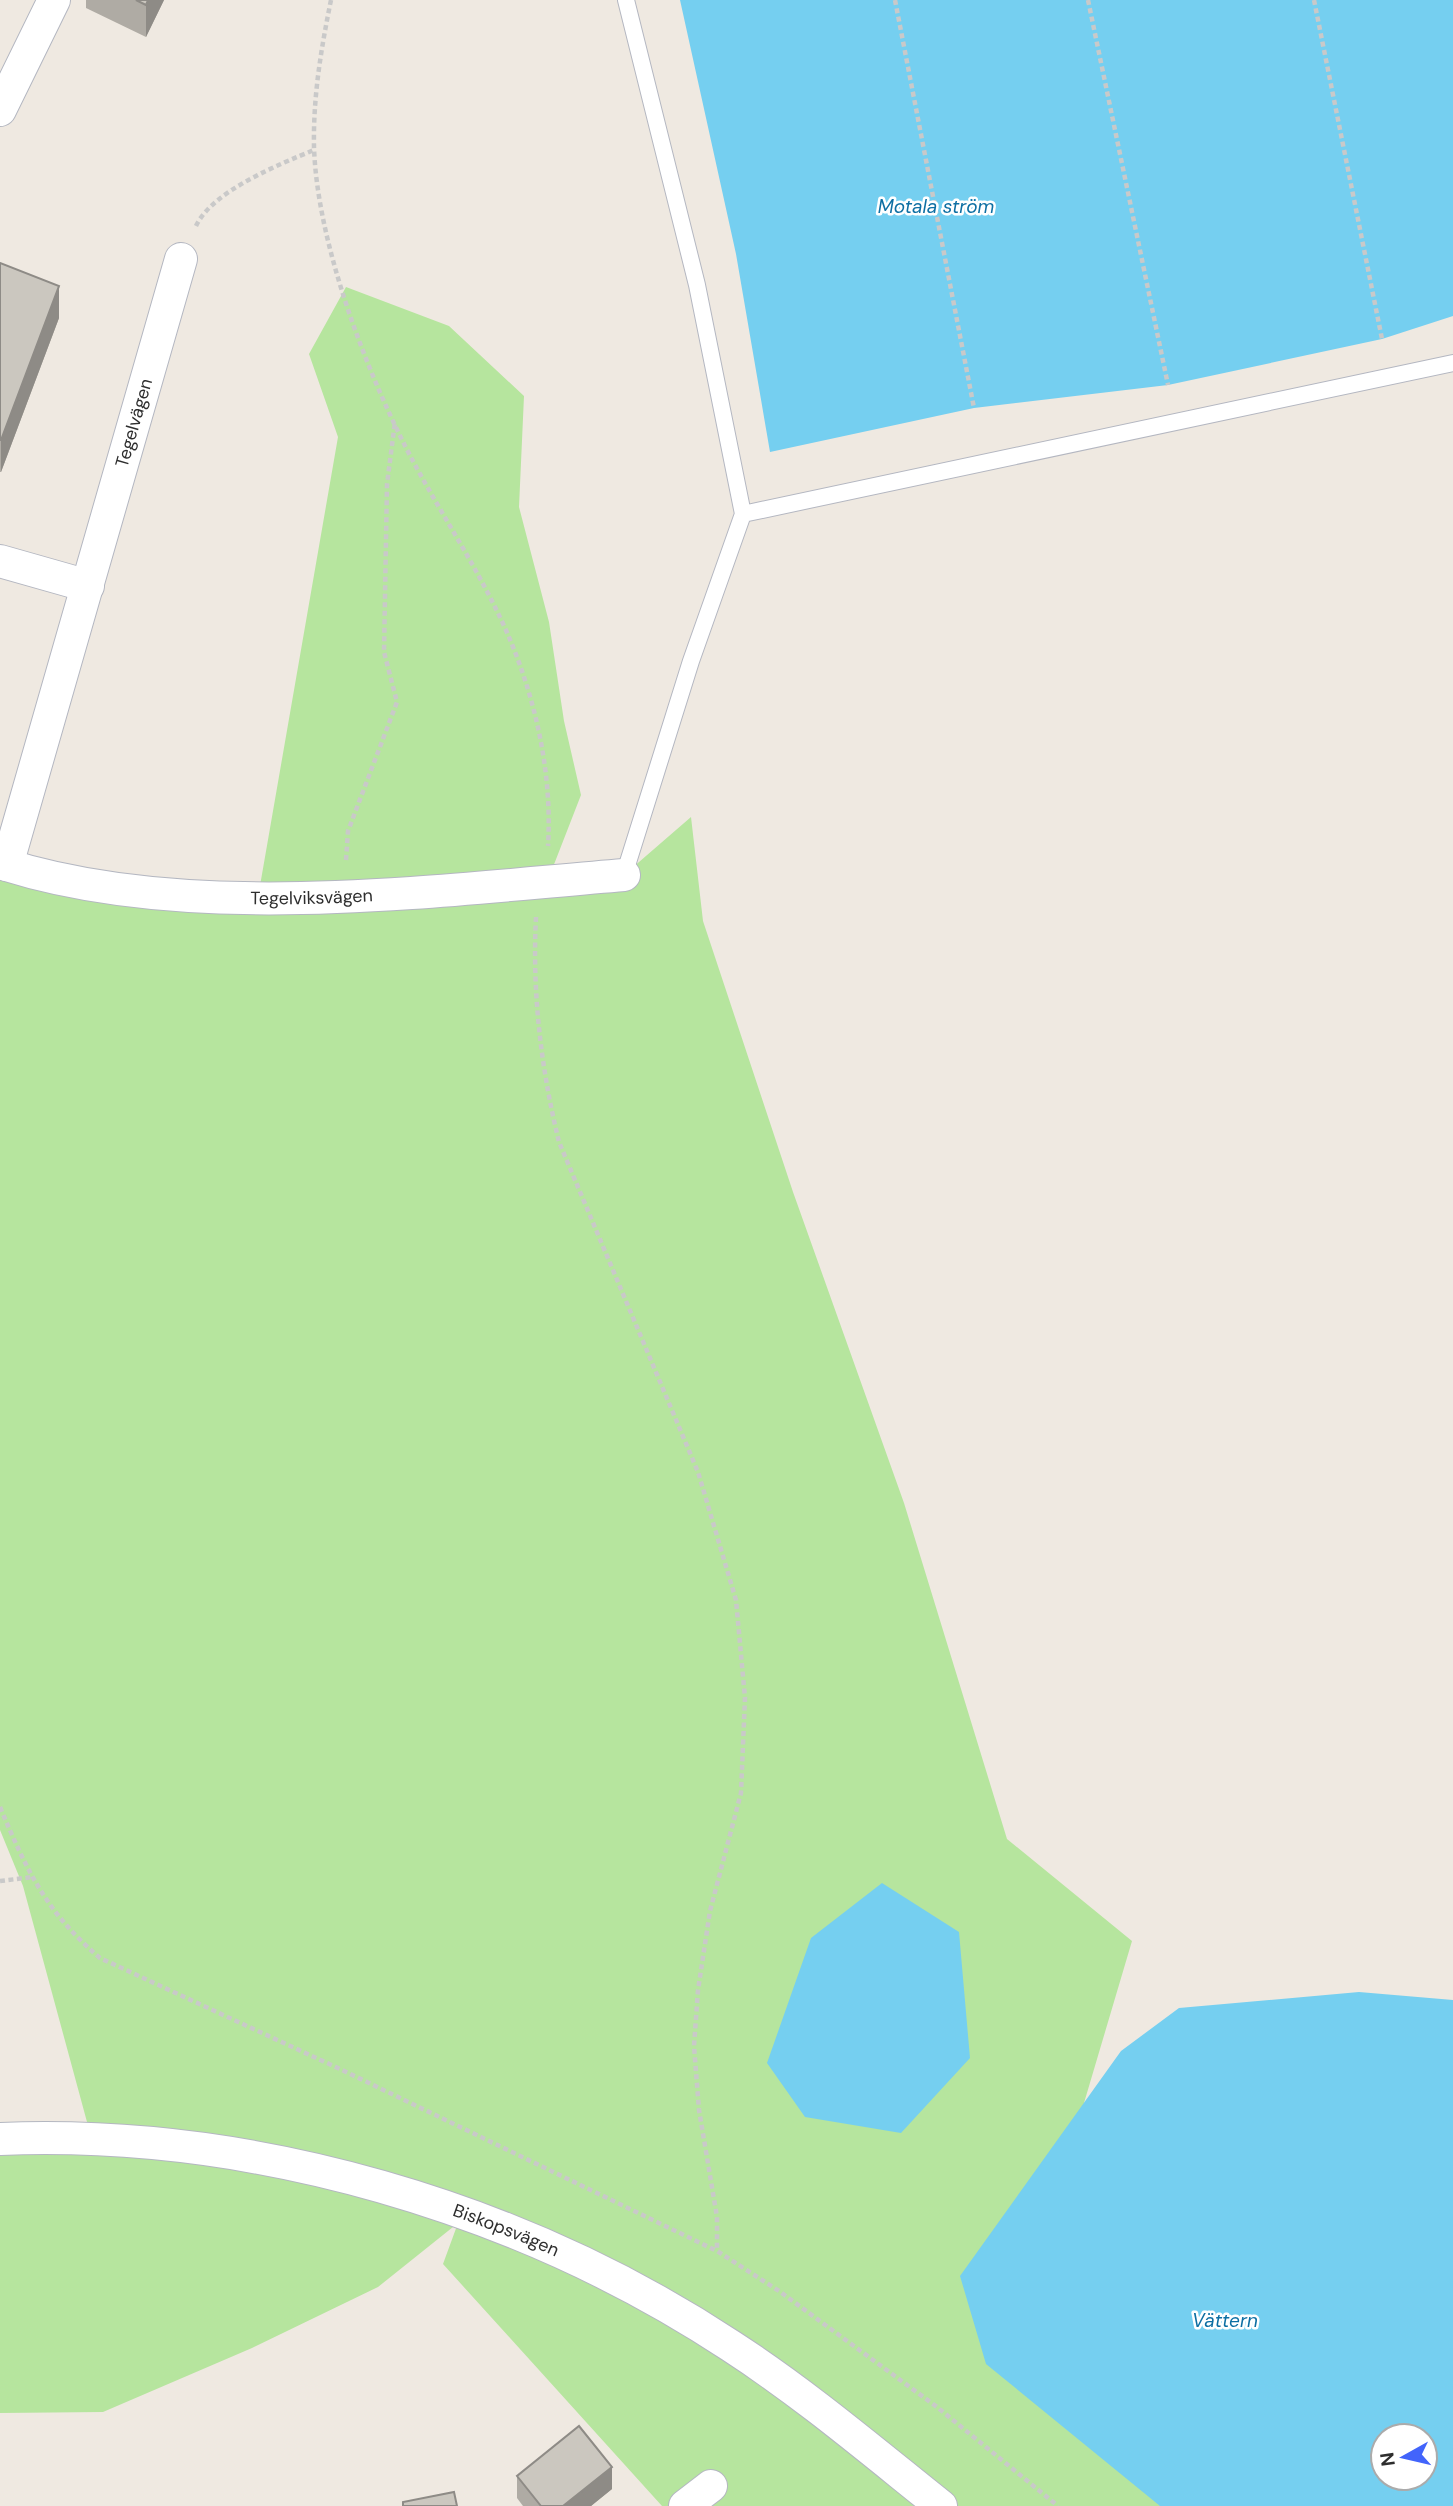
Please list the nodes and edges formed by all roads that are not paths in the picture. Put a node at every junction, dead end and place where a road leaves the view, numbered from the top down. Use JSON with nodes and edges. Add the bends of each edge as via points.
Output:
{"nodes":[{"id":1,"x":626,"y":0,"type":"edge"},
{"id":2,"x":44,"y":4,"type":"edge"},
{"id":3,"x":0,"y":110,"type":"edge"},
{"id":4,"x":181,"y":259,"type":"road end"},
{"id":5,"x":1453,"y":363,"type":"edge"},
{"id":6,"x":743,"y":514,"type":"junction"},
{"id":7,"x":0,"y":561,"type":"edge"},
{"id":8,"x":88,"y":586,"type":"junction"},
{"id":9,"x":4,"y":864,"type":"edge"},
{"id":10,"x":624,"y":875,"type":"joint"},
{"id":11,"x":0,"y":2139,"type":"edge"},
{"id":12,"x":711,"y":2486,"type":"dead end"},
{"id":13,"x":685,"y":2506,"type":"edge"},
{"id":14,"x":941,"y":2506,"type":"edge"}],
"edges":[{"from":1,"to":6,"type":"lane","via":[[697,285]]},
{"from":2,"to":3,"type":"street"},
{"from":4,"to":8,"type":"street","name":"Tegelvägen"},
{"from":5,"to":6,"type":"lane"},
{"from":6,"to":10,"type":"lane"},
{"from":7,"to":8,"type":"street"},
{"from":8,"to":9,"type":"street","name":"Tegelvägen"},
{"from":9,"to":10,"type":"street","name":"Tegelviksvägen","via":[[76,882],[243,898]]},
{"from":11,"to":14,"type":"street","name":"Biskopsvägen","via":[[143,2143],[260,2159],[364,2183],[466,2214],[639,2291],[730,2345],[817,2406]]},
{"from":12,"to":13,"type":"street"}]}
